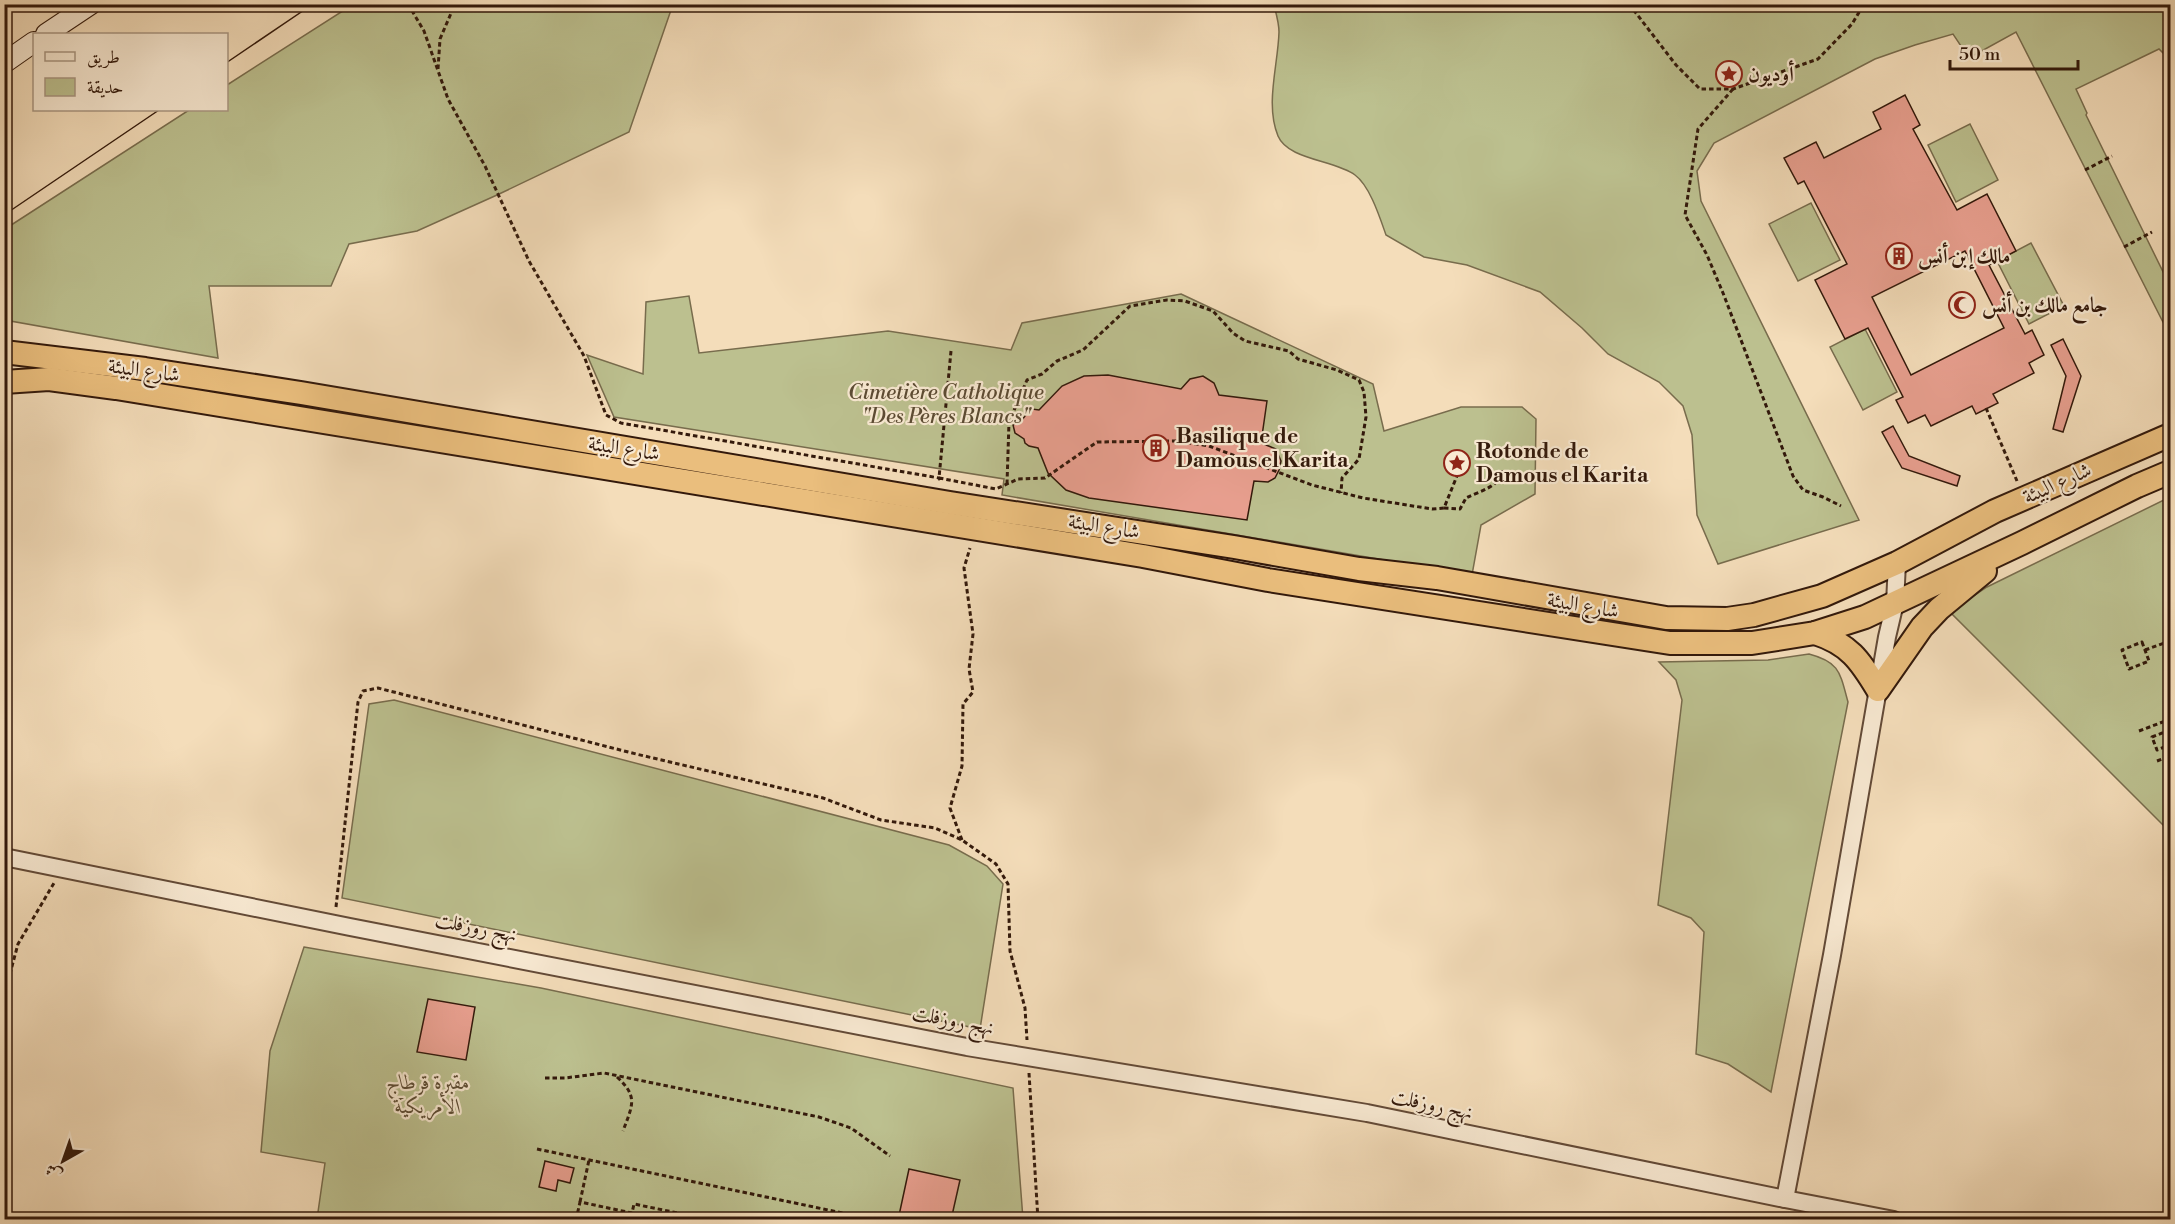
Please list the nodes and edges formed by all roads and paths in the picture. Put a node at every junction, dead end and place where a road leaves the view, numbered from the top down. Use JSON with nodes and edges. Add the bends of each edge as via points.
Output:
{"nodes":[{"id":1,"x":91,"y":4,"type":"edge"},
{"id":2,"x":408,"y":4,"type":"edge"},
{"id":3,"x":455,"y":4,"type":"edge"},
{"id":4,"x":1629,"y":4,"type":"edge"},
{"id":5,"x":1864,"y":4,"type":"edge"},
{"id":6,"x":48,"y":33,"type":"edge"},
{"id":7,"x":33,"y":43,"type":"edge"},
{"id":8,"x":4,"y":63,"type":"edge"},
{"id":9,"x":438,"y":71,"type":"junction"},
{"id":10,"x":1733,"y":89,"type":"junction"},
{"id":11,"x":2112,"y":156,"type":"dead end"},
{"id":12,"x":2085,"y":170,"type":"dead end"},
{"id":13,"x":2151,"y":232,"type":"dead end"},
{"id":14,"x":2124,"y":247,"type":"dead end"},
{"id":15,"x":2170,"y":319,"type":"edge"},
{"id":16,"x":2163,"y":322,"type":"dead end"},
{"id":17,"x":951,"y":351,"type":"dead end"},
{"id":18,"x":4,"y":352,"type":"edge"},
{"id":19,"x":4,"y":381,"type":"edge"},
{"id":20,"x":1986,"y":408,"type":"dead end"},
{"id":21,"x":2170,"y":435,"type":"edge"},
{"id":22,"x":1461,"y":466,"type":"dead end"},
{"id":23,"x":1502,"y":470,"type":"dead end"},
{"id":24,"x":2170,"y":472,"type":"edge"},
{"id":25,"x":939,"y":478,"type":"junction"},
{"id":26,"x":1007,"y":484,"type":"junction"},
{"id":27,"x":2019,"y":485,"type":"dead end"},
{"id":28,"x":1341,"y":493,"type":"junction"},
{"id":29,"x":950,"y":503,"type":"junction"},
{"id":30,"x":1841,"y":506,"type":"dead end"},
{"id":31,"x":1444,"y":508,"type":"junction"},
{"id":32,"x":976,"y":530,"type":"junction"},
{"id":33,"x":2022,"y":543,"type":"junction"},
{"id":34,"x":1898,"y":563,"type":"junction"},
{"id":35,"x":1895,"y":603,"type":"junction"},
{"id":36,"x":1815,"y":633,"type":"junction"},
{"id":37,"x":2170,"y":641,"type":"edge"},
{"id":38,"x":2145,"y":651,"type":"junction"},
{"id":39,"x":2170,"y":659,"type":"edge"},
{"id":40,"x":2164,"y":661,"type":"dead end"},
{"id":41,"x":1878,"y":690,"type":"junction"},
{"id":42,"x":2170,"y":728,"type":"edge"},
{"id":43,"x":2139,"y":731,"type":"dead end"},
{"id":44,"x":2170,"y":755,"type":"edge"},
{"id":45,"x":2157,"y":761,"type":"dead end"},
{"id":46,"x":962,"y":840,"type":"junction"},
{"id":47,"x":4,"y":856,"type":"edge"},
{"id":48,"x":57,"y":867,"type":"junction"},
{"id":49,"x":334,"y":924,"type":"junction"},
{"id":50,"x":4,"y":996,"type":"edge"},
{"id":51,"x":1029,"y":1057,"type":"junction"},
{"id":52,"x":615,"y":1075,"type":"junction"},
{"id":53,"x":545,"y":1078,"type":"dead end"},
{"id":54,"x":623,"y":1131,"type":"dead end"},
{"id":55,"x":537,"y":1149,"type":"dead end"},
{"id":56,"x":890,"y":1156,"type":"dead end"},
{"id":57,"x":588,"y":1160,"type":"junction"},
{"id":58,"x":1785,"y":1199,"type":"junction"},
{"id":59,"x":580,"y":1202,"type":"junction"},
{"id":60,"x":696,"y":1218,"type":"edge"},
{"id":61,"x":576,"y":1220,"type":"edge"},
{"id":62,"x":712,"y":1220,"type":"edge"},
{"id":63,"x":876,"y":1220,"type":"edge"},
{"id":64,"x":1038,"y":1220,"type":"edge"},
{"id":65,"x":1894,"y":1220,"type":"edge"}],
"edges":[{"from":1,"to":6,"type":"main road"},
{"from":2,"to":9,"type":"path","via":[[424,30]]},
{"from":3,"to":9,"type":"path","via":[[440,39]]},
{"from":4,"to":10,"type":"path","via":[[1676,65],[1700,89]]},
{"from":5,"to":10,"type":"path","via":[[1852,24],[1818,59]]},
{"from":7,"to":8,"type":"main road"},
{"from":9,"to":25,"type":"path","via":[[448,99],[485,166],[529,261],[584,356],[606,415],[621,423]]},
{"from":10,"to":30,"type":"path","via":[[1698,129],[1685,215],[1723,293],[1793,476],[1803,490]]},
{"from":11,"to":12,"type":"path"},
{"from":13,"to":14,"type":"path"},
{"from":15,"to":16,"type":"path"},
{"from":17,"to":25,"type":"path"},
{"from":18,"to":29,"type":"highway","name":"شارع البيئة","via":[[301,393]]},
{"from":19,"to":32,"type":"highway","name":"شارع البيئة","via":[[49,379],[116,388]]},
{"from":20,"to":27,"type":"path"},
{"from":21,"to":34,"type":"highway","name":"شارع البيئة","via":[[1995,511]]},
{"from":22,"to":31,"type":"path"},
{"from":23,"to":31,"type":"path","via":[[1494,485],[1466,498],[1460,509]]},
{"from":24,"to":33,"type":"highway","name":"شارع البيئة"},
{"from":25,"to":26,"type":"path","via":[[996,489]]},
{"from":25,"to":29,"type":"path"},
{"from":26,"to":28,"type":"path","via":[[1018,479],[1045,478],[1097,442],[1177,441],[1209,446]]},
{"from":26,"to":28,"type":"path","via":[[1009,422],[1027,380],[1083,350],[1130,306],[1167,300],[1185,301],[1213,311],[1245,342],[1289,351],[1298,359],[1359,380],[1366,417],[1359,459],[1342,478]]},
{"from":28,"to":31,"type":"path"},
{"from":29,"to":34,"type":"highway","name":"شارع البيئة","via":[[1437,578],[1666,618],[1727,619],[1764,613],[1822,596]]},
{"from":32,"to":36,"type":"highway","name":"شارع البيئة","via":[[1670,643],[1752,643]]},
{"from":32,"to":46,"type":"path","via":[[964,568],[973,634],[969,669],[973,692],[963,704],[962,766],[950,808]]},
{"from":33,"to":35,"type":"highway","name":"شارع البيئة"},
{"from":33,"to":41,"type":"highway","via":[[1939,609]]},
{"from":34,"to":35,"type":"street"},
{"from":35,"to":36,"type":"highway","name":"شارع البيئة"},
{"from":35,"to":41,"type":"street"},
{"from":36,"to":41,"type":"highway","via":[[1849,650]]},
{"from":37,"to":38,"type":"path"},
{"from":38,"to":38,"type":"path","via":[[2149,661],[2129,669],[2122,650],[2142,642]]},
{"from":39,"to":40,"type":"path"},
{"from":41,"to":58,"type":"street"},
{"from":42,"to":43,"type":"path","via":[[2168,720]]},
{"from":42,"to":44,"type":"path","via":[[2152,737],[2157,750],[2167,746]]},
{"from":44,"to":45,"type":"path"},
{"from":46,"to":49,"type":"path","via":[[935,828],[881,820],[823,798],[378,688],[363,691],[358,702]]},
{"from":46,"to":51,"type":"path","via":[[996,864],[1008,884],[1010,951],[1025,1008]]},
{"from":47,"to":48,"type":"street","name":"نهج روزفلت"},
{"from":48,"to":49,"type":"street","name":"نهج روزفلت"},
{"from":48,"to":50,"type":"path","via":[[54,883],[18,944]]},
{"from":49,"to":51,"type":"street","name":"نهج روزفلت"},
{"from":51,"to":58,"type":"street","name":"نهج روزفلت","via":[[1367,1113]]},
{"from":51,"to":64,"type":"path"},
{"from":52,"to":53,"type":"path"},
{"from":52,"to":54,"type":"path","via":[[626,1085],[633,1102]]},
{"from":52,"to":56,"type":"path","via":[[819,1117],[850,1128]]},
{"from":55,"to":57,"type":"path"},
{"from":57,"to":59,"type":"path"},
{"from":57,"to":63,"type":"path"},
{"from":58,"to":65,"type":"street","name":"نهج روزفلت"},
{"from":59,"to":60,"type":"path","via":[[632,1213],[634,1204]]},
{"from":59,"to":61,"type":"path"},
{"from":60,"to":62,"type":"path"}]}
